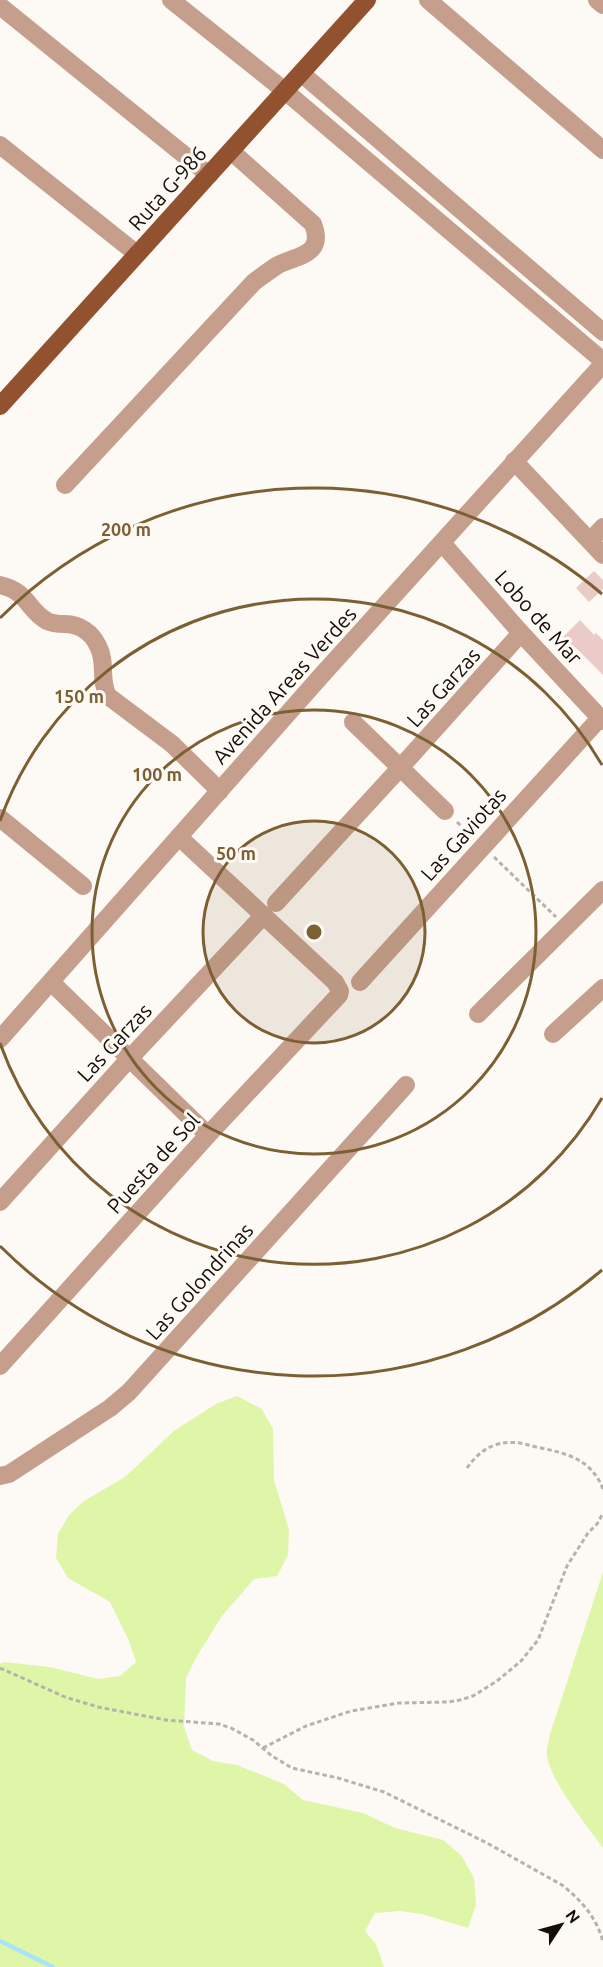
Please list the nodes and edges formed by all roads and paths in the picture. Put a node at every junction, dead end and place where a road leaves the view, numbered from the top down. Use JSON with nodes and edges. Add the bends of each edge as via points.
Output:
{"nodes":[{"id":1,"x":171,"y":0,"type":"edge"},
{"id":2,"x":428,"y":0,"type":"edge"},
{"id":3,"x":597,"y":0,"type":"edge"},
{"id":4,"x":360,"y":2,"type":"edge"},
{"id":5,"x":603,"y":5,"type":"edge"},
{"id":6,"x":0,"y":6,"type":"edge"},
{"id":7,"x":301,"y":74,"type":"junction"},
{"id":8,"x":285,"y":91,"type":"junction"},
{"id":9,"x":0,"y":145,"type":"edge"},
{"id":10,"x":603,"y":150,"type":"edge"},
{"id":11,"x":231,"y":151,"type":"junction"},
{"id":12,"x":209,"y":175,"type":"junction"},
{"id":13,"x":137,"y":254,"type":"junction"},
{"id":14,"x":603,"y":332,"type":"edge"},
{"id":15,"x":603,"y":362,"type":"edge"},
{"id":16,"x":0,"y":406,"type":"edge"},
{"id":17,"x":514,"y":461,"type":"junction"},
{"id":18,"x":65,"y":485,"type":"dead end"},
{"id":19,"x":603,"y":527,"type":"edge"},
{"id":20,"x":590,"y":541,"type":"junction"},
{"id":21,"x":442,"y":543,"type":"junction"},
{"id":22,"x":603,"y":555,"type":"edge"},
{"id":23,"x":0,"y":585,"type":"edge"},
{"id":24,"x":521,"y":633,"type":"junction"},
{"id":25,"x":602,"y":719,"type":"edge"},
{"id":26,"x":353,"y":722,"type":"dead end"},
{"id":27,"x":400,"y":768,"type":"junction"},
{"id":28,"x":220,"y":790,"type":"junction"},
{"id":29,"x":445,"y":811,"type":"joint"},
{"id":30,"x":0,"y":818,"type":"edge"},
{"id":31,"x":179,"y":837,"type":"junction"},
{"id":32,"x":483,"y":846,"type":"junction"},
{"id":33,"x":83,"y":886,"type":"dead end"},
{"id":34,"x":603,"y":890,"type":"edge"},
{"id":35,"x":270,"y":909,"type":"junction"},
{"id":36,"x":566,"y":927,"type":"junction"},
{"id":37,"x":51,"y":982,"type":"junction"},
{"id":38,"x":360,"y":982,"type":"dead end"},
{"id":39,"x":603,"y":988,"type":"edge"},
{"id":40,"x":478,"y":1014,"type":"dead end"},
{"id":41,"x":554,"y":1034,"type":"dead end"},
{"id":42,"x":0,"y":1039,"type":"edge"},
{"id":43,"x":129,"y":1059,"type":"junction"},
{"id":44,"x":406,"y":1085,"type":"dead end"},
{"id":45,"x":208,"y":1136,"type":"junction"},
{"id":46,"x":0,"y":1202,"type":"edge"},
{"id":47,"x":0,"y":1366,"type":"edge"},
{"id":48,"x":467,"y":1468,"type":"dead end"},
{"id":49,"x":0,"y":1476,"type":"edge"},
{"id":50,"x":603,"y":1489,"type":"edge"},
{"id":51,"x":603,"y":1513,"type":"edge"},
{"id":52,"x":0,"y":1668,"type":"edge"},
{"id":53,"x":263,"y":1748,"type":"junction"},
{"id":54,"x":603,"y":1942,"type":"edge"}],
"edges":[{"from":1,"to":8,"type":"street"},
{"from":2,"to":10,"type":"street"},
{"from":3,"to":5,"type":"street"},
{"from":4,"to":7,"type":"main road","name":"Ruta G-986"},
{"from":6,"to":12,"type":"street"},
{"from":7,"to":8,"type":"main road","name":"Ruta G-986"},
{"from":7,"to":14,"type":"street"},
{"from":8,"to":11,"type":"main road","name":"Ruta G-986"},
{"from":8,"to":15,"type":"street"},
{"from":9,"to":13,"type":"street"},
{"from":11,"to":12,"type":"main road","name":"Ruta G-986"},
{"from":11,"to":18,"type":"street","via":[[313,224],[314,244],[306,255],[280,265],[254,282]]},
{"from":12,"to":13,"type":"main road","name":"Ruta G-986"},
{"from":13,"to":16,"type":"main road","name":"Ruta G-986"},
{"from":15,"to":17,"type":"street","name":"Avenida Areas Verdes"},
{"from":17,"to":20,"type":"street"},
{"from":17,"to":21,"type":"street","name":"Avenida Areas Verdes"},
{"from":19,"to":20,"type":"street"},
{"from":20,"to":22,"type":"street"},
{"from":21,"to":24,"type":"street","name":"Lobo de Mar"},
{"from":21,"to":28,"type":"street","name":"Avenida Areas Verdes"},
{"from":23,"to":28,"type":"street","via":[[18,591],[47,620],[88,632],[102,654],[108,696],[172,744]]},
{"from":24,"to":25,"type":"street","name":"Lobo de Mar"},
{"from":24,"to":27,"type":"street","name":"Las Garzas"},
{"from":25,"to":32,"type":"street","name":"Las Gaviotas"},
{"from":26,"to":27,"type":"street"},
{"from":27,"to":29,"type":"street"},
{"from":27,"to":35,"type":"street","name":"Las Garzas"},
{"from":28,"to":31,"type":"street","name":"Avenida Areas Verdes"},
{"from":29,"to":32,"type":"path"},
{"from":30,"to":33,"type":"street"},
{"from":31,"to":35,"type":"street"},
{"from":31,"to":37,"type":"street","name":"Avenida Areas Verdes"},
{"from":32,"to":36,"type":"path"},
{"from":32,"to":38,"type":"street","name":"Las Gaviotas"},
{"from":34,"to":36,"type":"street"},
{"from":35,"to":43,"type":"street","name":"Las Garzas"},
{"from":35,"to":45,"type":"street","name":"Puesta de Sol","via":[[340,991],[337,999]]},
{"from":36,"to":40,"type":"street"},
{"from":37,"to":42,"type":"street","name":"Avenida Areas Verdes"},
{"from":37,"to":43,"type":"street"},
{"from":39,"to":41,"type":"street"},
{"from":43,"to":45,"type":"street"},
{"from":43,"to":46,"type":"street","name":"Las Garzas"},
{"from":44,"to":49,"type":"street","name":"Las Golondrinas","via":[[129,1392],[9,1474]]},
{"from":45,"to":47,"type":"street","name":"Puesta de Sol"},
{"from":48,"to":50,"type":"path","via":[[479,1454],[496,1444],[524,1443],[580,1459],[596,1474]]},
{"from":51,"to":53,"type":"path","via":[[567,1566],[538,1640],[497,1681],[460,1700],[399,1703],[351,1711],[306,1726]]},
{"from":52,"to":53,"type":"path","via":[[40,1688],[98,1707],[166,1720],[219,1724],[242,1733]]},
{"from":53,"to":54,"type":"path","via":[[292,1768],[384,1792],[551,1877],[583,1904]]}]}
